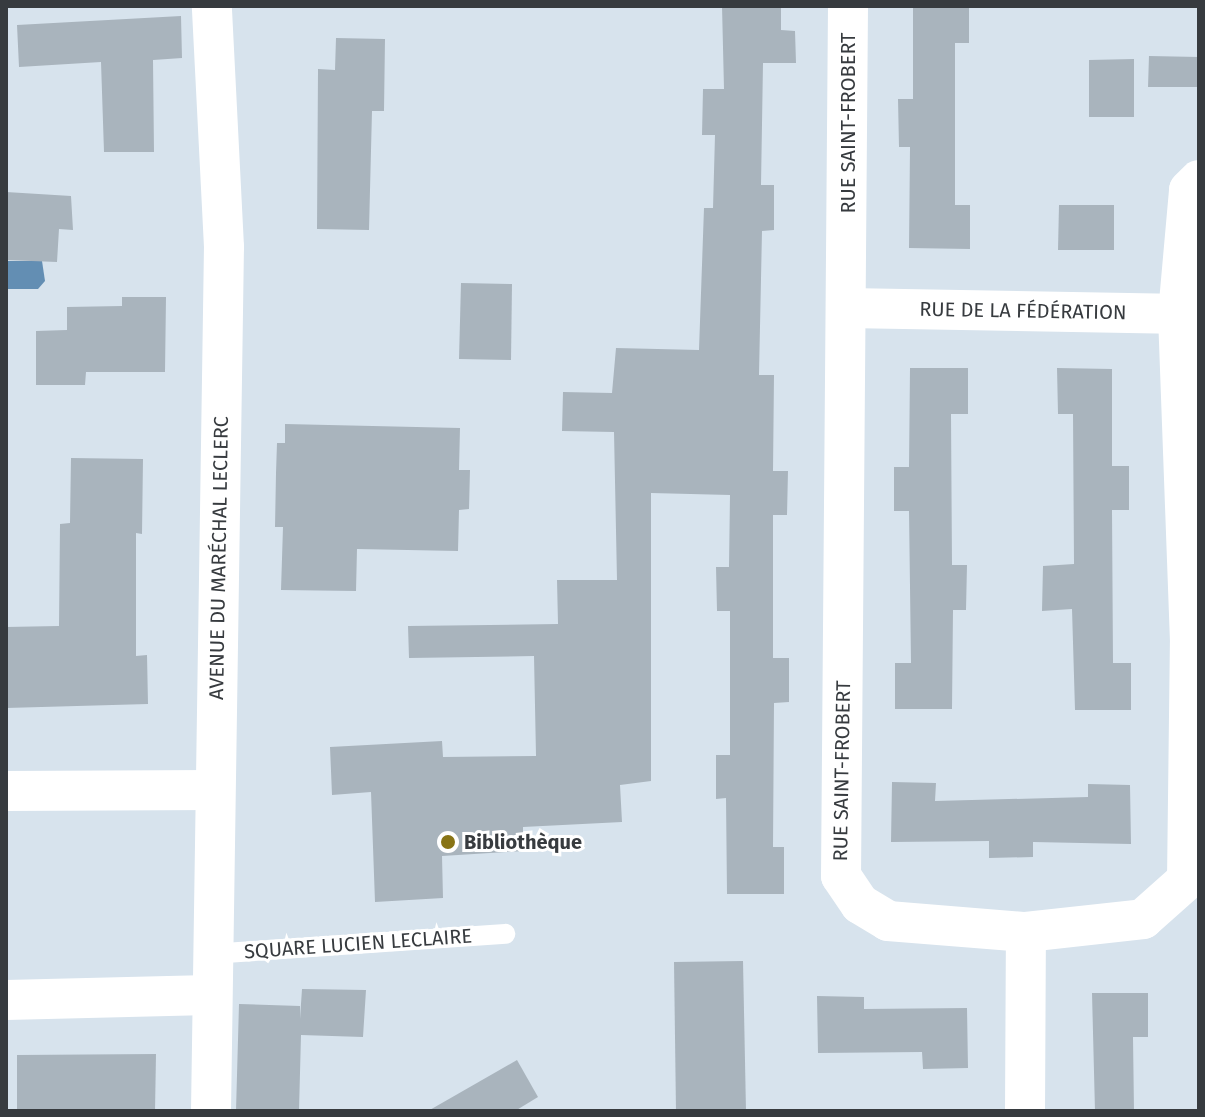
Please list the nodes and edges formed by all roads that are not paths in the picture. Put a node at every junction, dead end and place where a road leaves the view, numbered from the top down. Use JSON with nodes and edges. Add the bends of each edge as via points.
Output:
{"nodes":[{"id":1,"x":212,"y":6,"type":"edge"},
{"id":2,"x":848,"y":6,"type":"edge"},
{"id":3,"x":1199,"y":180,"type":"edge"},
{"id":4,"x":847,"y":308,"type":"junction"},
{"id":5,"x":1188,"y":314,"type":"edge"},
{"id":6,"x":1194,"y":642,"type":"edge"},
{"id":7,"x":215,"y":790,"type":"junction"},
{"id":8,"x":6,"y":791,"type":"edge"},
{"id":9,"x":1026,"y":932,"type":"junction"},
{"id":10,"x":505,"y":934,"type":"dead end"},
{"id":11,"x":210,"y":954,"type":"junction"},
{"id":12,"x":209,"y":995,"type":"junction"},
{"id":13,"x":6,"y":1000,"type":"edge"},
{"id":14,"x":211,"y":1111,"type":"edge"},
{"id":15,"x":1025,"y":1111,"type":"edge"}],
"edges":[{"from":1,"to":7,"type":"street","name":"AVENUE DU MARÉCHAL LECLERC","via":[[224,247]]},
{"from":2,"to":4,"type":"street","name":"RUE SAINT-FROBERT"},
{"from":3,"to":5,"type":"street","name":"RUE SAINT-FROBERT","via":[[1189,190]]},
{"from":4,"to":5,"type":"street","name":"RUE DE LA FÉDÉRATION"},
{"from":4,"to":9,"type":"street","name":"RUE SAINT-FROBERT","via":[[841,876],[860,904],[888,921]]},
{"from":5,"to":6,"type":"street","name":"RUE SAINT-FROBERT"},
{"from":6,"to":9,"type":"street","name":"RUE SAINT-FROBERT","via":[[1187,880],[1143,919]]},
{"from":7,"to":8,"type":"street"},
{"from":7,"to":11,"type":"street","name":"AVENUE DU MARÉCHAL LECLERC"},
{"from":9,"to":15,"type":"street"},
{"from":10,"to":11,"type":"lane","name":"SQUARE LUCIEN LECLAIRE"},
{"from":11,"to":12,"type":"street","name":"AVENUE DU MARÉCHAL LECLERC"},
{"from":12,"to":13,"type":"street"},
{"from":12,"to":14,"type":"street","name":"AVENUE DU MARÉCHAL LECLERC"}]}
